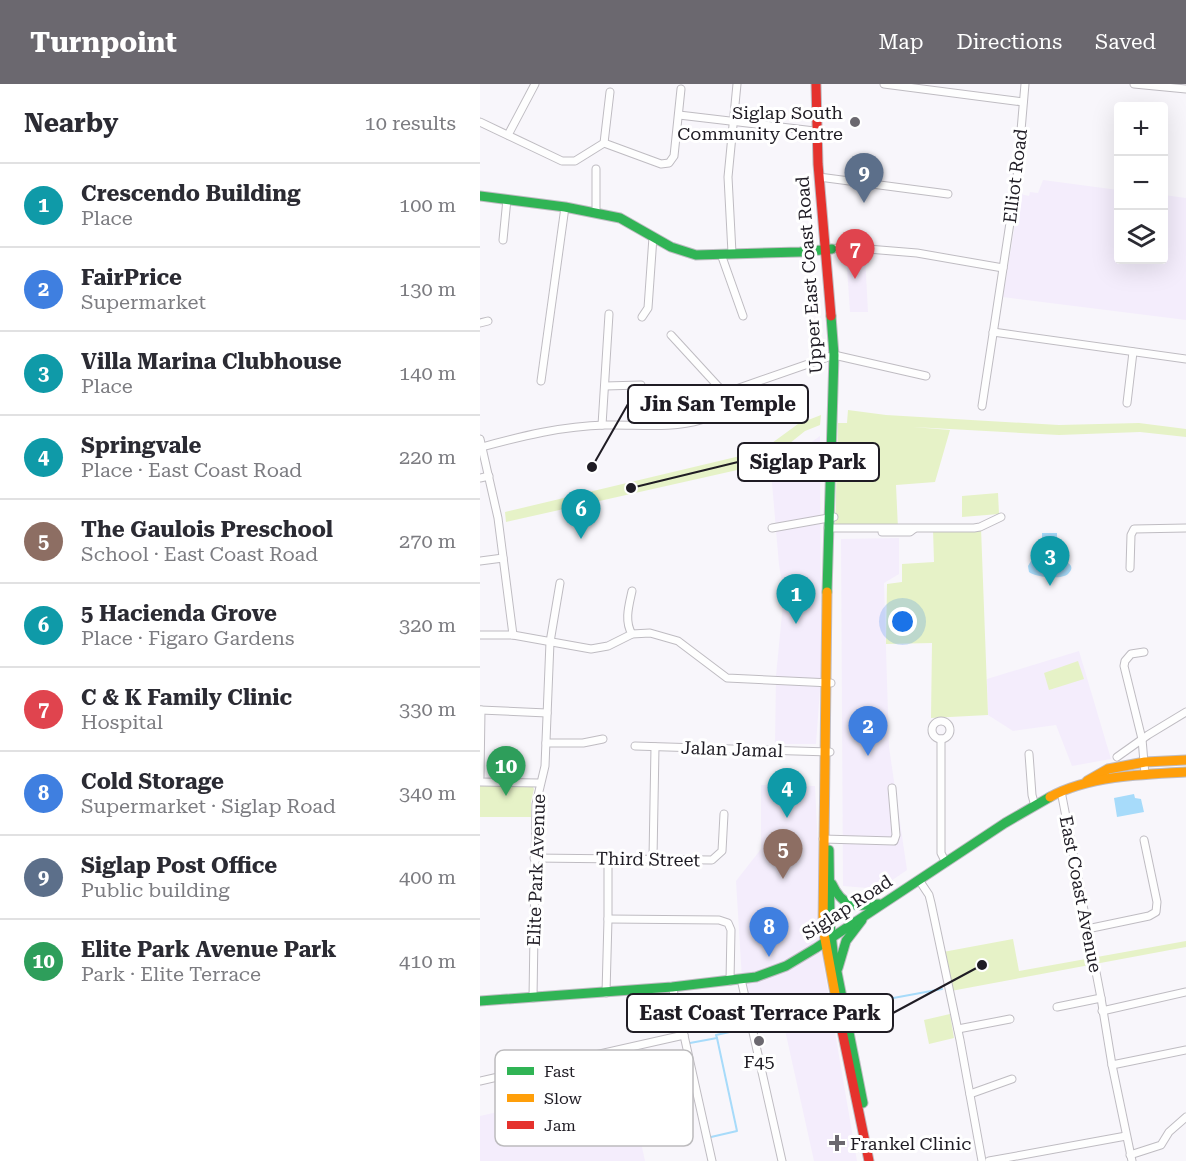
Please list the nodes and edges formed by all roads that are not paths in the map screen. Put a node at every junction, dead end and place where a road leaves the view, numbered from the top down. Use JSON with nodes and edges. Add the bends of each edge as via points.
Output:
{"nodes":[{"id":1,"x":535,"y":84,"type":"edge"},
{"id":2,"x":737,"y":84,"type":"edge"},
{"id":3,"x":816,"y":84,"type":"edge"},
{"id":4,"x":822,"y":84,"type":"edge"},
{"id":5,"x":884,"y":84,"type":"edge"},
{"id":6,"x":1025,"y":84,"type":"edge"},
{"id":7,"x":1134,"y":84,"type":"edge"},
{"id":8,"x":681,"y":89,"type":"dead end"},
{"id":9,"x":1186,"y":89,"type":"edge"},
{"id":10,"x":610,"y":92,"type":"dead end"},
{"id":11,"x":1023,"y":102,"type":"junction"},
{"id":12,"x":678,"y":115,"type":"junction"},
{"id":13,"x":480,"y":122,"type":"edge"},
{"id":14,"x":734,"y":123,"type":"junction"},
{"id":15,"x":820,"y":132,"type":"junction"},
{"id":16,"x":508,"y":135,"type":"junction"},
{"id":17,"x":604,"y":143,"type":"junction"},
{"id":18,"x":596,"y":169,"type":"dead end"},
{"id":19,"x":822,"y":177,"type":"junction"},
{"id":20,"x":948,"y":194,"type":"dead end"},
{"id":21,"x":480,"y":196,"type":"edge"},
{"id":22,"x":507,"y":199,"type":"junction"},
{"id":23,"x":565,"y":207,"type":"junction"},
{"id":24,"x":596,"y":213,"type":"junction"},
{"id":25,"x":653,"y":237,"type":"junction"},
{"id":26,"x":503,"y":240,"type":"dead end"},
{"id":27,"x":830,"y":249,"type":"junction"},
{"id":28,"x":732,"y":253,"type":"junction"},
{"id":29,"x":721,"y":254,"type":"junction"},
{"id":30,"x":1003,"y":268,"type":"junction"},
{"id":31,"x":609,"y":314,"type":"dead end"},
{"id":32,"x":743,"y":315,"type":"dead end"},
{"id":33,"x":642,"y":317,"type":"dead end"},
{"id":34,"x":993,"y":332,"type":"junction"},
{"id":35,"x":671,"y":335,"type":"dead end"},
{"id":36,"x":1133,"y":352,"type":"junction"},
{"id":37,"x":837,"y":355,"type":"junction"},
{"id":38,"x":1186,"y":358,"type":"edge"},
{"id":39,"x":926,"y":376,"type":"dead end"},
{"id":40,"x":541,"y":381,"type":"dead end"},
{"id":41,"x":642,"y":385,"type":"dead end"},
{"id":42,"x":604,"y":386,"type":"junction"},
{"id":43,"x":727,"y":396,"type":"junction"},
{"id":44,"x":1127,"y":403,"type":"dead end"},
{"id":45,"x":982,"y":406,"type":"dead end"},
{"id":46,"x":602,"y":425,"type":"junction"},
{"id":47,"x":481,"y":443,"type":"edge"},
{"id":48,"x":489,"y":476,"type":"junction"},
{"id":49,"x":480,"y":478,"type":"edge"},
{"id":50,"x":831,"y":517,"type":"junction"},
{"id":51,"x":1001,"y":517,"type":"dead end"},
{"id":52,"x":772,"y":528,"type":"dead end"},
{"id":53,"x":1186,"y":528,"type":"edge"},
{"id":54,"x":832,"y":529,"type":"junction"},
{"id":55,"x":503,"y":558,"type":"junction"},
{"id":56,"x":480,"y":561,"type":"edge"},
{"id":57,"x":1130,"y":568,"type":"dead end"},
{"id":58,"x":560,"y":583,"type":"dead end"},
{"id":59,"x":632,"y":591,"type":"dead end"},
{"id":60,"x":632,"y":634,"type":"junction"},
{"id":61,"x":480,"y":635,"type":"edge"},
{"id":62,"x":513,"y":635,"type":"junction"},
{"id":63,"x":550,"y":642,"type":"junction"},
{"id":64,"x":1143,"y":651,"type":"dead end"},
{"id":65,"x":828,"y":683,"type":"junction"},
{"id":66,"x":480,"y":710,"type":"edge"},
{"id":67,"x":1186,"y":712,"type":"edge"},
{"id":68,"x":547,"y":713,"type":"junction"},
{"id":69,"x":603,"y":739,"type":"dead end"},
{"id":70,"x":941,"y":739,"type":"dead end"},
{"id":71,"x":1142,"y":740,"type":"junction"},
{"id":72,"x":546,"y":743,"type":"junction"},
{"id":73,"x":634,"y":746,"type":"dead end"},
{"id":74,"x":655,"y":747,"type":"junction"},
{"id":75,"x":827,"y":752,"type":"junction"},
{"id":76,"x":1029,"y":754,"type":"dead end"},
{"id":77,"x":1117,"y":757,"type":"dead end"},
{"id":78,"x":1186,"y":760,"type":"edge"},
{"id":79,"x":1145,"y":762,"type":"junction"},
{"id":80,"x":1186,"y":772,"type":"edge"},
{"id":81,"x":1145,"y":774,"type":"junction"},
{"id":82,"x":480,"y":777,"type":"edge"},
{"id":83,"x":480,"y":782,"type":"edge"},
{"id":84,"x":539,"y":783,"type":"junction"},
{"id":85,"x":1082,"y":784,"type":"junction"},
{"id":86,"x":892,"y":788,"type":"dead end"},
{"id":87,"x":1061,"y":791,"type":"junction"},
{"id":88,"x":1035,"y":806,"type":"junction"},
{"id":89,"x":724,"y":814,"type":"dead end"},
{"id":90,"x":826,"y":840,"type":"junction"},
{"id":91,"x":1144,"y":840,"type":"dead end"},
{"id":92,"x":534,"y":858,"type":"junction"},
{"id":93,"x":653,"y":858,"type":"junction"},
{"id":94,"x":608,"y":859,"type":"junction"},
{"id":95,"x":946,"y":862,"type":"junction"},
{"id":96,"x":830,"y":876,"type":"junction"},
{"id":97,"x":919,"y":880,"type":"junction"},
{"id":98,"x":883,"y":904,"type":"junction"},
{"id":99,"x":865,"y":915,"type":"junction"},
{"id":100,"x":608,"y":919,"type":"junction"},
{"id":101,"x":1087,"y":929,"type":"junction"},
{"id":102,"x":828,"y":940,"type":"junction"},
{"id":103,"x":837,"y":974,"type":"junction"},
{"id":104,"x":741,"y":979,"type":"junction"},
{"id":105,"x":730,"y":981,"type":"junction"},
{"id":106,"x":672,"y":987,"type":"junction"},
{"id":107,"x":1186,"y":992,"type":"edge"},
{"id":108,"x":606,"y":993,"type":"junction"},
{"id":109,"x":533,"y":998,"type":"junction"},
{"id":110,"x":1101,"y":998,"type":"junction"},
{"id":111,"x":480,"y":1001,"type":"edge"},
{"id":112,"x":1058,"y":1007,"type":"dead end"},
{"id":113,"x":1102,"y":1011,"type":"junction"},
{"id":114,"x":1010,"y":1019,"type":"dead end"},
{"id":115,"x":958,"y":1029,"type":"junction"},
{"id":116,"x":684,"y":1035,"type":"junction"},
{"id":117,"x":617,"y":1050,"type":"edge"},
{"id":118,"x":687,"y":1050,"type":"edge"},
{"id":119,"x":1186,"y":1050,"type":"edge"},
{"id":120,"x":1112,"y":1065,"type":"junction"},
{"id":121,"x":693,"y":1076,"type":"edge"},
{"id":122,"x":495,"y":1078,"type":"edge"},
{"id":123,"x":1012,"y":1079,"type":"dead end"},
{"id":124,"x":480,"y":1081,"type":"edge"},
{"id":125,"x":970,"y":1094,"type":"junction"},
{"id":126,"x":1186,"y":1117,"type":"edge"},
{"id":127,"x":1126,"y":1136,"type":"junction"},
{"id":128,"x":1131,"y":1158,"type":"edge"},
{"id":129,"x":712,"y":1161,"type":"edge"},
{"id":130,"x":782,"y":1161,"type":"edge"},
{"id":131,"x":869,"y":1161,"type":"edge"},
{"id":132,"x":875,"y":1161,"type":"edge"},
{"id":133,"x":982,"y":1161,"type":"edge"},
{"id":134,"x":989,"y":1161,"type":"edge"}],
"edges":[{"from":1,"to":16,"type":"street"},
{"from":2,"to":14,"type":"street"},
{"from":3,"to":15,"type":"main road","name":"Upper East Coast Road"},
{"from":4,"to":15,"type":"main road","name":"Upper East Coast Road"},
{"from":5,"to":11,"type":"street"},
{"from":6,"to":11,"type":"street","name":"Elliot Road"},
{"from":7,"to":9,"type":"street"},
{"from":8,"to":12,"type":"street"},
{"from":10,"to":17,"type":"street"},
{"from":11,"to":30,"type":"street","name":"Elliot Road","via":[[1017,177]]},
{"from":12,"to":14,"type":"street"},
{"from":12,"to":17,"type":"street","via":[[674,156],[669,163],[661,164]]},
{"from":13,"to":16,"type":"street"},
{"from":14,"to":15,"type":"street"},
{"from":14,"to":28,"type":"street","via":[[728,177]]},
{"from":15,"to":19,"type":"main road","name":"Upper East Coast Road"},
{"from":16,"to":17,"type":"street","via":[[566,162],[575,161]]},
{"from":18,"to":24,"type":"street"},
{"from":19,"to":20,"type":"street"},
{"from":19,"to":27,"type":"main road","name":"Upper East Coast Road"},
{"from":21,"to":22,"type":"main road"},
{"from":22,"to":23,"type":"main road"},
{"from":22,"to":26,"type":"street"},
{"from":23,"to":24,"type":"main road"},
{"from":23,"to":40,"type":"street"},
{"from":24,"to":25,"type":"main road","via":[[620,218]]},
{"from":25,"to":29,"type":"main road","via":[[688,253]]},
{"from":25,"to":33,"type":"street","via":[[648,308]]},
{"from":27,"to":28,"type":"main road"},
{"from":27,"to":30,"type":"street","via":[[917,254]]},
{"from":27,"to":37,"type":"main road","name":"Upper East Coast Road"},
{"from":28,"to":29,"type":"main road"},
{"from":29,"to":32,"type":"street"},
{"from":30,"to":34,"type":"street","name":"Elliot Road"},
{"from":31,"to":42,"type":"street"},
{"from":34,"to":36,"type":"street"},
{"from":34,"to":45,"type":"street","name":"Elliot Road"},
{"from":35,"to":43,"type":"street"},
{"from":36,"to":38,"type":"street"},
{"from":36,"to":44,"type":"street"},
{"from":37,"to":39,"type":"street","name":"Upper East Coast Road"},
{"from":37,"to":43,"type":"street","via":[[739,388]]},
{"from":37,"to":50,"type":"main road","name":"Upper East Coast Road"},
{"from":41,"to":42,"type":"street"},
{"from":42,"to":46,"type":"street"},
{"from":43,"to":46,"type":"street","via":[[711,415],[699,421],[651,426]]},
{"from":46,"to":47,"type":"street"},
{"from":47,"to":48,"type":"street"},
{"from":48,"to":49,"type":"street"},
{"from":48,"to":55,"type":"street"},
{"from":50,"to":52,"type":"street"},
{"from":50,"to":54,"type":"main road","name":"Upper East Coast Road"},
{"from":51,"to":54,"type":"street","via":[[980,527]]},
{"from":53,"to":57,"type":"street","via":[[1136,529],[1131,533]]},
{"from":54,"to":65,"type":"main road","name":"Upper East Coast Road"},
{"from":55,"to":56,"type":"street"},
{"from":55,"to":62,"type":"street"},
{"from":58,"to":63,"type":"street","name":"Elite Park Avenue"},
{"from":59,"to":60,"type":"street","via":[[628,611]]},
{"from":60,"to":63,"type":"street","via":[[600,648]]},
{"from":60,"to":65,"type":"street","via":[[674,639],[730,679]]},
{"from":61,"to":62,"type":"street"},
{"from":62,"to":63,"type":"street"},
{"from":63,"to":68,"type":"street","name":"Elite Park Avenue"},
{"from":64,"to":71,"type":"street","via":[[1131,654],[1124,666]]},
{"from":65,"to":75,"type":"main road","name":"Upper East Coast Road"},
{"from":66,"to":68,"type":"street"},
{"from":66,"to":82,"type":"street"},
{"from":67,"to":71,"type":"street"},
{"from":68,"to":72,"type":"street","name":"Elite Park Avenue"},
{"from":69,"to":72,"type":"street"},
{"from":70,"to":95,"type":"street","via":[[941,853]]},
{"from":71,"to":77,"type":"street"},
{"from":71,"to":79,"type":"street"},
{"from":72,"to":84,"type":"street","name":"Elite Park Avenue"},
{"from":73,"to":74,"type":"street","name":"Jalan Jamal"},
{"from":74,"to":75,"type":"street","name":"Jalan Jamal"},
{"from":74,"to":93,"type":"street"},
{"from":75,"to":90,"type":"main road","name":"Upper East Coast Road"},
{"from":76,"to":88,"type":"street"},
{"from":78,"to":79,"type":"main road","name":"Siglap Road"},
{"from":79,"to":81,"type":"street"},
{"from":79,"to":85,"type":"main road","name":"Siglap Road","via":[[1108,769]]},
{"from":80,"to":81,"type":"main road","name":"Siglap Road"},
{"from":81,"to":85,"type":"main road","name":"Siglap Road"},
{"from":83,"to":84,"type":"street"},
{"from":84,"to":92,"type":"street","name":"Elite Park Avenue"},
{"from":85,"to":87,"type":"main road","name":"Siglap Road"},
{"from":86,"to":90,"type":"street","via":[[894,840]]},
{"from":87,"to":88,"type":"main road","name":"Siglap Road"},
{"from":87,"to":101,"type":"street","name":"East Coast Avenue"},
{"from":88,"to":95,"type":"main road","name":"Siglap Road"},
{"from":89,"to":93,"type":"street","name":"Third Street","via":[[722,851],[716,858]]},
{"from":90,"to":96,"type":"main road"},
{"from":90,"to":102,"type":"main road","via":[[823,928]]},
{"from":91,"to":101,"type":"street","via":[[1156,912]]},
{"from":92,"to":94,"type":"street","name":"Third Street"},
{"from":92,"to":109,"type":"street","name":"Elite Park Avenue"},
{"from":93,"to":94,"type":"street","name":"Third Street"},
{"from":94,"to":100,"type":"street"},
{"from":95,"to":97,"type":"main road","name":"Siglap Road"},
{"from":96,"to":98,"type":"main road","via":[[843,902],[857,907]]},
{"from":96,"to":102,"type":"main road"},
{"from":97,"to":98,"type":"main road","name":"Siglap Road"},
{"from":97,"to":115,"type":"street","via":[[929,895]]},
{"from":98,"to":99,"type":"main road","name":"Siglap Road"},
{"from":99,"to":102,"type":"main road","name":"Siglap Road"},
{"from":99,"to":103,"type":"main road","via":[[846,941]]},
{"from":100,"to":105,"type":"street","via":[[728,923]]},
{"from":100,"to":108,"type":"street"},
{"from":101,"to":110,"type":"street","name":"East Coast Avenue"},
{"from":102,"to":103,"type":"main road"},
{"from":102,"to":104,"type":"main road","name":"Siglap Road","via":[[786,966]]},
{"from":102,"to":131,"type":"main road","via":[[832,984]]},
{"from":103,"to":132,"type":"main road"},
{"from":104,"to":105,"type":"main road","name":"Siglap Road"},
{"from":104,"to":130,"type":"street"},
{"from":105,"to":106,"type":"main road","name":"Siglap Road"},
{"from":106,"to":108,"type":"main road","name":"Siglap Road"},
{"from":106,"to":116,"type":"street"},
{"from":107,"to":113,"type":"street"},
{"from":108,"to":109,"type":"main road","name":"Siglap Road"},
{"from":109,"to":111,"type":"main road","name":"Siglap Road"},
{"from":110,"to":112,"type":"street","name":"East Coast Avenue"},
{"from":110,"to":113,"type":"street","name":"East Coast Avenue"},
{"from":113,"to":120,"type":"street","name":"East Coast Avenue"},
{"from":114,"to":115,"type":"street"},
{"from":115,"to":125,"type":"street"},
{"from":116,"to":117,"type":"street"},
{"from":116,"to":118,"type":"street"},
{"from":119,"to":120,"type":"street"},
{"from":120,"to":127,"type":"street","name":"East Coast Avenue"},
{"from":121,"to":129,"type":"street"},
{"from":122,"to":124,"type":"street"},
{"from":123,"to":125,"type":"street"},
{"from":125,"to":133,"type":"street"},
{"from":126,"to":128,"type":"street","name":"East Coast Avenue","via":[[1161,1145]]},
{"from":127,"to":128,"type":"street","name":"East Coast Avenue"},
{"from":127,"to":134,"type":"street"}]}
